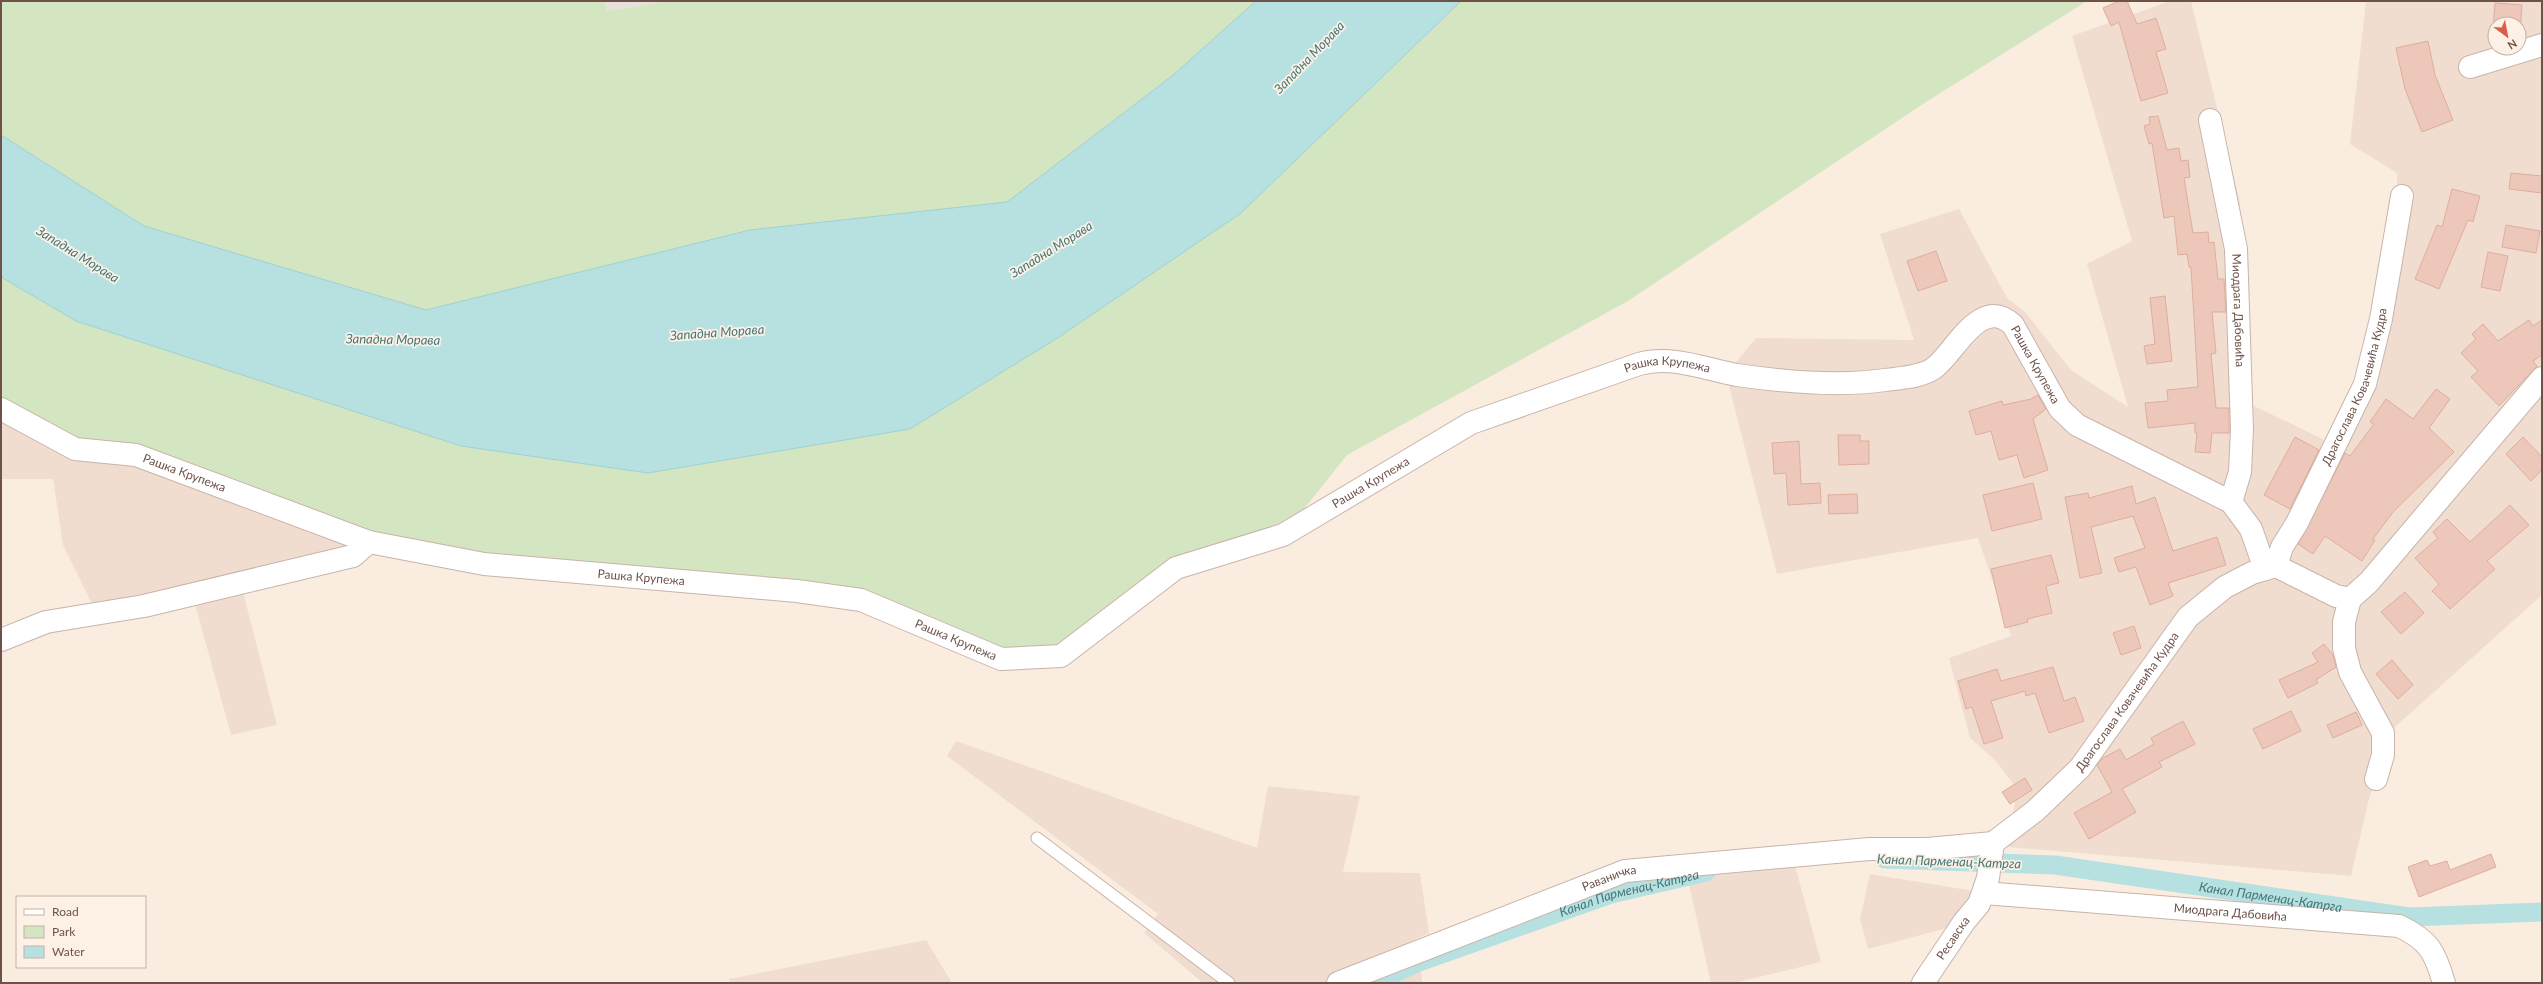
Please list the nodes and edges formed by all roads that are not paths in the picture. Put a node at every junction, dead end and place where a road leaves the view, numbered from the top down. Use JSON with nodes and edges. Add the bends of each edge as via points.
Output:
{"nodes":[{"id":1,"x":2542,"y":45,"type":"edge"},
{"id":2,"x":2470,"y":67,"type":"dead end"},
{"id":3,"x":2210,"y":120,"type":"dead end"},
{"id":4,"x":2402,"y":196,"type":"dead end"},
{"id":5,"x":2542,"y":378,"type":"edge"},
{"id":6,"x":1,"y":409,"type":"edge"},
{"id":7,"x":2231,"y":502,"type":"junction"},
{"id":8,"x":369,"y":542,"type":"junction"},
{"id":9,"x":2270,"y":568,"type":"junction"},
{"id":10,"x":2350,"y":599,"type":"junction"},
{"id":11,"x":1,"y":640,"type":"edge"},
{"id":12,"x":2376,"y":779,"type":"dead end"},
{"id":13,"x":1037,"y":838,"type":"dead end"},
{"id":14,"x":1992,"y":848,"type":"junction"},
{"id":15,"x":1986,"y":886,"type":"junction"},
{"id":16,"x":1229,"y":983,"type":"edge"},
{"id":17,"x":1338,"y":983,"type":"edge"},
{"id":18,"x":1923,"y":983,"type":"edge"},
{"id":19,"x":2444,"y":983,"type":"edge"}],
"edges":[{"from":1,"to":2,"type":"street"},
{"from":3,"to":7,"type":"street","name":"Миодрага Дабовића","via":[[2236,249],[2242,429],[2240,472]]},
{"from":4,"to":9,"type":"street","name":"Драгослава Ковачевића Кудра","via":[[2388,285],[2365,384],[2297,523]]},
{"from":5,"to":10,"type":"street","via":[[2369,582]]},
{"from":6,"to":8,"type":"street","name":"Рашка Крупежа","via":[[75,449],[136,455]]},
{"from":7,"to":8,"type":"street","name":"Рашка Крупежа","via":[[2132,455],[2077,425],[2060,409],[2013,324],[2005,318],[1994,316],[1979,321],[1966,331],[1940,363],[1927,372],[1884,381],[1820,383],[1736,374],[1675,361],[1651,361],[1471,423],[1283,536],[1176,568],[1061,656],[1001,659],[860,600],[797,591],[484,564]]},
{"from":7,"to":9,"type":"street","name":"Рашка Крупежа","via":[[2248,522]]},
{"from":8,"to":11,"type":"street","via":[[353,556],[144,606],[46,622]]},
{"from":9,"to":10,"type":"street","via":[[2336,596]]},
{"from":9,"to":14,"type":"street","name":"Драгослава Ковачевића Кудра","via":[[2252,573],[2225,586],[2188,617],[2080,768],[2035,812]]},
{"from":10,"to":12,"type":"street","via":[[2344,622],[2344,648],[2350,672],[2384,733],[2383,755]]},
{"from":13,"to":16,"type":"lane"},
{"from":14,"to":15,"type":"street"},
{"from":14,"to":17,"type":"street","name":"Раваничка","via":[[1869,850],[1625,871]]},
{"from":15,"to":18,"type":"street","name":"Ресавска"},
{"from":15,"to":19,"type":"street","name":"Миодрага Дабовића","via":[[2398,926],[2415,933],[2428,944],[2437,960]]}]}
